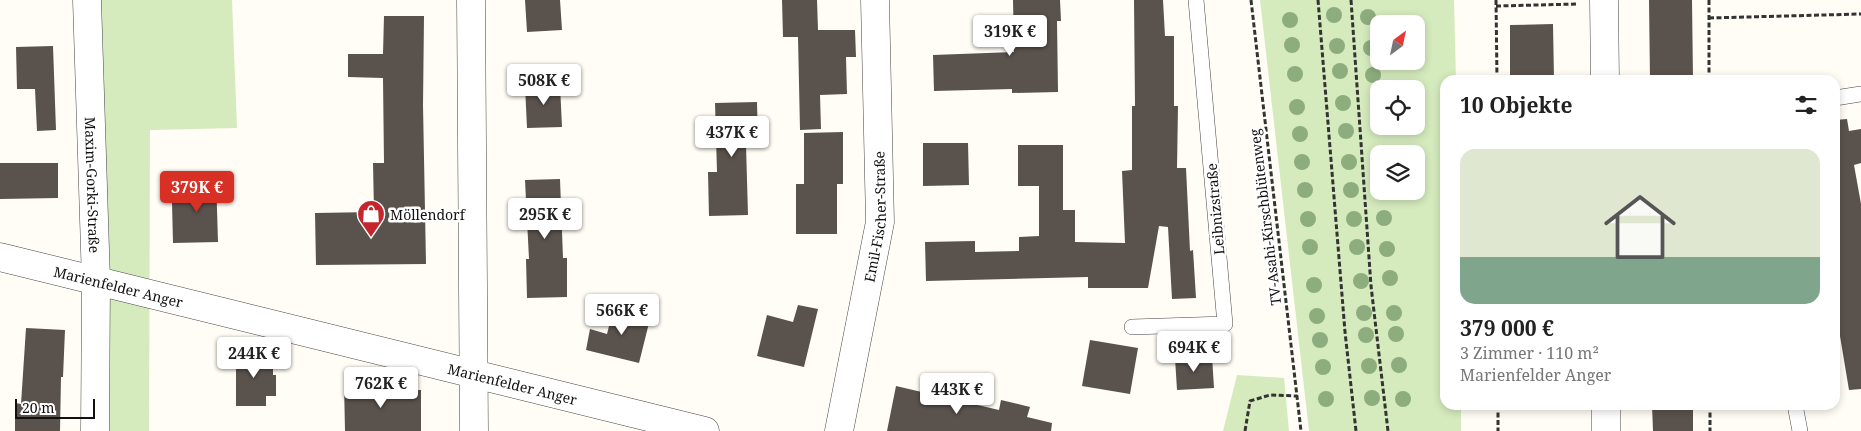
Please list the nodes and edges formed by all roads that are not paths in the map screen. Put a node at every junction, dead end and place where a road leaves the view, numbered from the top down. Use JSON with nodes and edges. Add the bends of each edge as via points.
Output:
{"nodes":[{"id":1,"x":87,"y":0,"type":"edge"},
{"id":2,"x":471,"y":0,"type":"edge"},
{"id":3,"x":875,"y":0,"type":"edge"},
{"id":4,"x":1196,"y":0,"type":"edge"},
{"id":5,"x":1604,"y":2,"type":"edge"},
{"id":6,"x":1605,"y":75,"type":"edge"},
{"id":7,"x":1861,"y":94,"type":"edge"},
{"id":8,"x":1840,"y":97,"type":"edge"},
{"id":9,"x":0,"y":257,"type":"edge"},
{"id":10,"x":96,"y":281,"type":"junction"},
{"id":11,"x":1132,"y":327,"type":"dead end"},
{"id":12,"x":472,"y":373,"type":"junction"},
{"id":13,"x":1606,"y":410,"type":"edge"},
{"id":14,"x":1796,"y":410,"type":"edge"},
{"id":15,"x":95,"y":431,"type":"edge"},
{"id":16,"x":474,"y":431,"type":"edge"},
{"id":17,"x":705,"y":431,"type":"edge"},
{"id":18,"x":839,"y":431,"type":"edge"},
{"id":19,"x":1606,"y":431,"type":"edge"},
{"id":20,"x":1800,"y":431,"type":"edge"}],
"edges":[{"from":1,"to":10,"type":"street","name":"Maxim-Gorki-Straße"},
{"from":2,"to":12,"type":"street"},
{"from":3,"to":18,"type":"street","name":"Emil-Fischer-Straße","via":[[880,222]]},
{"from":4,"to":11,"type":"lane","name":"Leibnizstraße","via":[[1225,324]]},
{"from":5,"to":6,"type":"street"},
{"from":7,"to":8,"type":"lane"},
{"from":9,"to":10,"type":"street","name":"Marienfelder Anger"},
{"from":10,"to":12,"type":"street","name":"Marienfelder Anger"},
{"from":10,"to":15,"type":"street","name":"Maxim-Gorki-Straße"},
{"from":12,"to":16,"type":"street"},
{"from":12,"to":17,"type":"street","name":"Marienfelder Anger"},
{"from":13,"to":19,"type":"street"},
{"from":14,"to":20,"type":"lane"}]}
